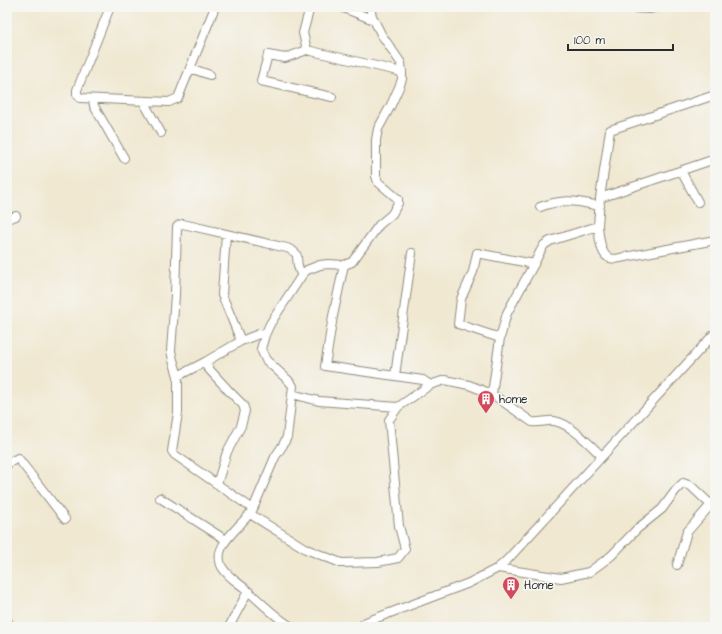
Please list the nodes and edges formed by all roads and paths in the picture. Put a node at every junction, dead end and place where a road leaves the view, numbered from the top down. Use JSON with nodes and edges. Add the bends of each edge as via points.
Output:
{"nodes":[{"id":1,"x":110,"y":7,"type":"edge"},
{"id":2,"x":215,"y":7,"type":"edge"},
{"id":3,"x":310,"y":7,"type":"edge"},
{"id":4,"x":342,"y":7,"type":"edge"},
{"id":5,"x":370,"y":7,"type":"edge"},
{"id":6,"x":617,"y":7,"type":"edge"},
{"id":7,"x":657,"y":7,"type":"edge"},
{"id":8,"x":374,"y":20,"type":"junction"},
{"id":9,"x":307,"y":50,"type":"junction"},
{"id":10,"x":190,"y":68,"type":"junction"},
{"id":11,"x":402,"y":72,"type":"junction"},
{"id":12,"x":210,"y":75,"type":"dead end"},
{"id":13,"x":715,"y":95,"type":"edge"},
{"id":14,"x":332,"y":97,"type":"dead end"},
{"id":15,"x":93,"y":99,"type":"junction"},
{"id":16,"x":143,"y":100,"type":"junction"},
{"id":17,"x":161,"y":134,"type":"dead end"},
{"id":18,"x":124,"y":158,"type":"dead end"},
{"id":19,"x":715,"y":159,"type":"edge"},
{"id":20,"x":681,"y":170,"type":"junction"},
{"id":21,"x":600,"y":202,"type":"junction"},
{"id":22,"x":698,"y":202,"type":"dead end"},
{"id":23,"x":540,"y":207,"type":"dead end"},
{"id":24,"x":16,"y":216,"type":"dead end"},
{"id":25,"x":7,"y":219,"type":"edge"},
{"id":26,"x":598,"y":226,"type":"junction"},
{"id":27,"x":226,"y":234,"type":"junction"},
{"id":28,"x":715,"y":240,"type":"edge"},
{"id":29,"x":412,"y":253,"type":"dead end"},
{"id":30,"x":534,"y":264,"type":"junction"},
{"id":31,"x":344,"y":265,"type":"junction"},
{"id":32,"x":302,"y":275,"type":"junction"},
{"id":33,"x":715,"y":333,"type":"edge"},
{"id":34,"x":265,"y":334,"type":"junction"},
{"id":35,"x":500,"y":338,"type":"junction"},
{"id":36,"x":241,"y":341,"type":"junction"},
{"id":37,"x":205,"y":362,"type":"junction"},
{"id":38,"x":178,"y":376,"type":"junction"},
{"id":39,"x":395,"y":376,"type":"junction"},
{"id":40,"x":430,"y":385,"type":"junction"},
{"id":41,"x":292,"y":394,"type":"junction"},
{"id":42,"x":492,"y":394,"type":"junction"},
{"id":43,"x":398,"y":407,"type":"junction"},
{"id":44,"x":602,"y":456,"type":"junction"},
{"id":45,"x":7,"y":464,"type":"edge"},
{"id":46,"x":217,"y":484,"type":"junction"},
{"id":47,"x":160,"y":498,"type":"dead end"},
{"id":48,"x":713,"y":502,"type":"edge"},
{"id":49,"x":252,"y":512,"type":"junction"},
{"id":50,"x":65,"y":519,"type":"dead end"},
{"id":51,"x":226,"y":540,"type":"junction"},
{"id":52,"x":677,"y":565,"type":"dead end"},
{"id":53,"x":498,"y":568,"type":"junction"},
{"id":54,"x":248,"y":591,"type":"junction"},
{"id":55,"x":7,"y":620,"type":"edge"},
{"id":56,"x":10,"y":627,"type":"edge"},
{"id":57,"x":229,"y":627,"type":"edge"},
{"id":58,"x":292,"y":627,"type":"edge"},
{"id":59,"x":360,"y":627,"type":"edge"}],
"edges":[{"from":1,"to":15,"type":"street","via":[[77,90],[80,98]]},
{"from":2,"to":10,"type":"street"},
{"from":3,"to":9,"type":"street","via":[[303,33]]},
{"from":4,"to":8,"type":"street"},
{"from":5,"to":8,"type":"street"},
{"from":6,"to":7,"type":"street"},
{"from":8,"to":11,"type":"street","via":[[401,63]]},
{"from":9,"to":11,"type":"street"},
{"from":9,"to":14,"type":"street","via":[[285,58],[268,55],[261,81]]},
{"from":10,"to":12,"type":"street"},
{"from":10,"to":16,"type":"street","via":[[178,98],[169,102]]},
{"from":11,"to":31,"type":"street","via":[[402,79],[378,129],[376,140],[378,182],[398,199],[398,203],[392,214],[379,225],[352,262]]},
{"from":13,"to":21,"type":"street","via":[[610,130]]},
{"from":15,"to":16,"type":"street"},
{"from":15,"to":18,"type":"street","via":[[94,106]]},
{"from":16,"to":17,"type":"street"},
{"from":19,"to":20,"type":"street"},
{"from":20,"to":21,"type":"street"},
{"from":20,"to":22,"type":"street"},
{"from":21,"to":23,"type":"street","via":[[563,201]]},
{"from":21,"to":26,"type":"street"},
{"from":24,"to":25,"type":"street"},
{"from":26,"to":28,"type":"street","via":[[603,250],[610,258]]},
{"from":26,"to":30,"type":"street","via":[[550,241],[544,245]]},
{"from":27,"to":32,"type":"street","via":[[295,251],[298,269]]},
{"from":27,"to":36,"type":"street","via":[[222,295]]},
{"from":27,"to":38,"type":"street","via":[[183,224],[177,228],[176,295],[171,351]]},
{"from":29,"to":39,"type":"street"},
{"from":30,"to":35,"type":"street","via":[[508,313]]},
{"from":30,"to":35,"type":"street","via":[[477,253],[473,272],[461,299],[458,324]]},
{"from":31,"to":32,"type":"street","via":[[320,265]]},
{"from":31,"to":39,"type":"street","via":[[325,366]]},
{"from":32,"to":34,"type":"street"},
{"from":33,"to":44,"type":"street"},
{"from":34,"to":36,"type":"street"},
{"from":34,"to":41,"type":"street","via":[[261,350],[266,360],[293,386]]},
{"from":35,"to":42,"type":"street"},
{"from":36,"to":37,"type":"street"},
{"from":37,"to":38,"type":"street"},
{"from":37,"to":46,"type":"street","via":[[243,405],[245,411],[241,426],[227,452]]},
{"from":38,"to":46,"type":"street","via":[[178,413],[172,451]]},
{"from":39,"to":40,"type":"street","via":[[423,380]]},
{"from":40,"to":42,"type":"street","via":[[445,380],[469,385]]},
{"from":40,"to":43,"type":"street"},
{"from":41,"to":43,"type":"street","via":[[320,401]]},
{"from":41,"to":49,"type":"street","via":[[287,437],[275,457]]},
{"from":42,"to":44,"type":"street","via":[[532,422],[554,421],[569,427]]},
{"from":43,"to":49,"type":"street","via":[[389,420],[399,526],[405,550],[398,558],[378,562],[341,563],[306,549]]},
{"from":44,"to":53,"type":"street"},
{"from":45,"to":50,"type":"street","via":[[18,458]]},
{"from":46,"to":49,"type":"street"},
{"from":47,"to":51,"type":"street"},
{"from":48,"to":52,"type":"street","via":[[687,532]]},
{"from":48,"to":53,"type":"street","via":[[683,483],[662,509],[637,529],[611,556],[589,572],[561,578]]},
{"from":49,"to":51,"type":"street"},
{"from":51,"to":54,"type":"street","via":[[219,558],[222,567],[232,579]]},
{"from":53,"to":59,"type":"street","via":[[469,583],[366,622]]},
{"from":54,"to":57,"type":"street"},
{"from":54,"to":58,"type":"street"},
{"from":55,"to":56,"type":"street"}]}
